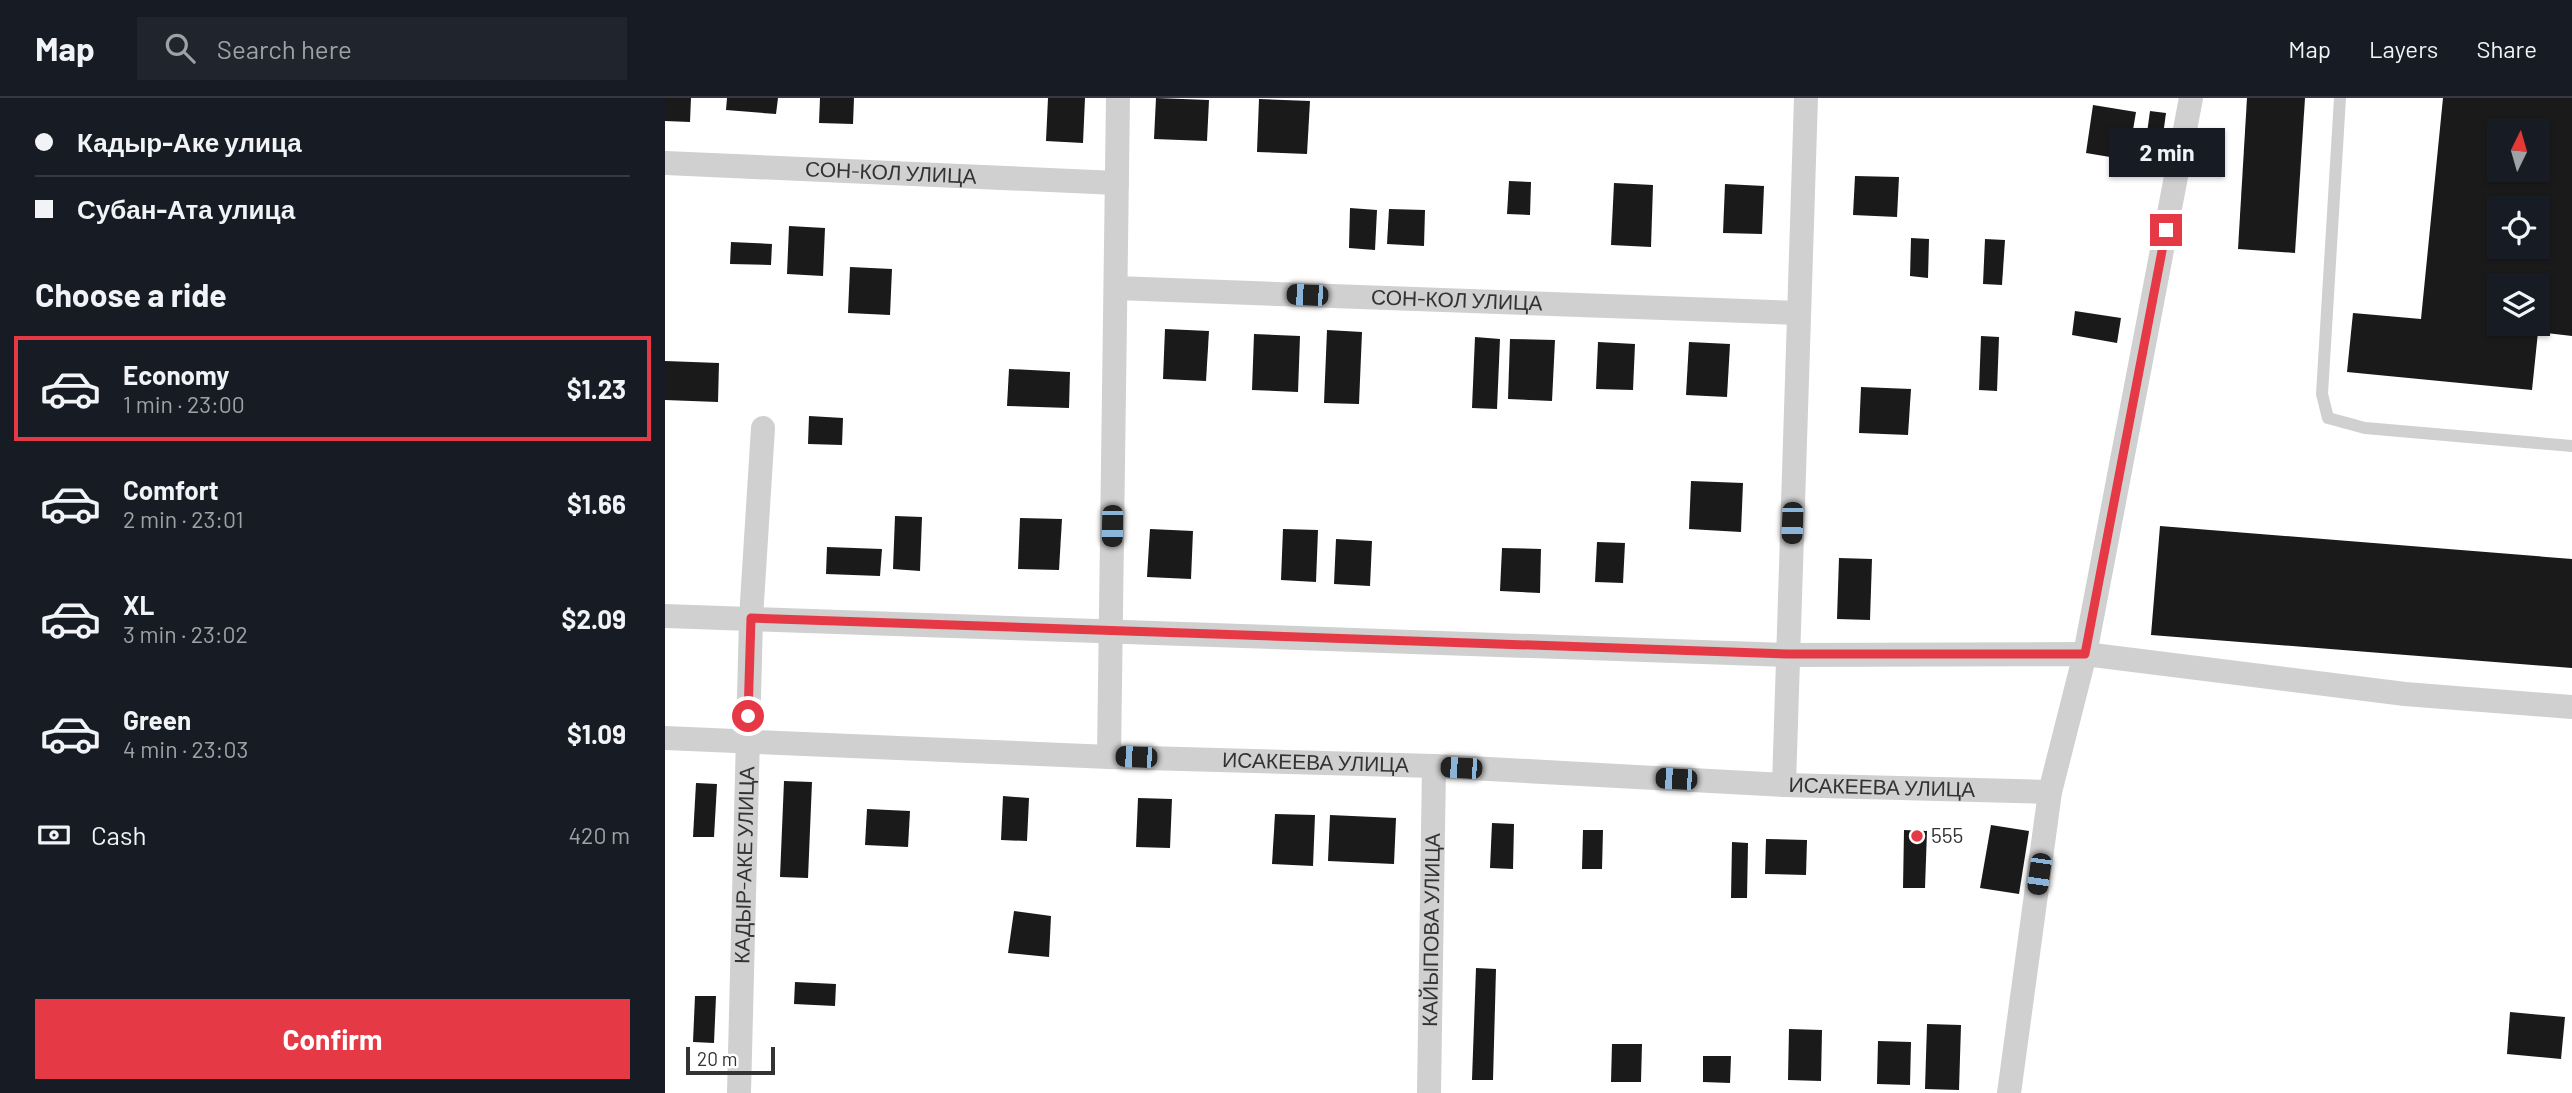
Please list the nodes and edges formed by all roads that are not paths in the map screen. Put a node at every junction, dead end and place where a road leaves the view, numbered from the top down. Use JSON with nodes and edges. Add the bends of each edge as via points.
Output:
{"nodes":[{"id":1,"x":1118,"y":98,"type":"edge"},
{"id":2,"x":1806,"y":98,"type":"edge"},
{"id":3,"x":2191,"y":98,"type":"edge"},
{"id":4,"x":2340,"y":98,"type":"edge"},
{"id":5,"x":665,"y":163,"type":"edge"},
{"id":6,"x":1117,"y":183,"type":"junction"},
{"id":7,"x":1115,"y":288,"type":"junction"},
{"id":8,"x":1799,"y":313,"type":"junction"},
{"id":9,"x":763,"y":428,"type":"dead end"},
{"id":10,"x":2572,"y":446,"type":"edge"},
{"id":11,"x":665,"y":616,"type":"edge"},
{"id":12,"x":751,"y":618,"type":"junction"},
{"id":13,"x":1111,"y":631,"type":"junction"},
{"id":14,"x":1788,"y":654,"type":"junction"},
{"id":15,"x":2085,"y":654,"type":"junction"},
{"id":16,"x":2572,"y":708,"type":"edge"},
{"id":17,"x":665,"y":737,"type":"edge"},
{"id":18,"x":748,"y":740,"type":"junction"},
{"id":19,"x":1109,"y":757,"type":"junction"},
{"id":20,"x":1434,"y":766,"type":"junction"},
{"id":21,"x":1784,"y":785,"type":"junction"},
{"id":22,"x":2050,"y":792,"type":"junction"},
{"id":23,"x":739,"y":1093,"type":"edge"},
{"id":24,"x":1430,"y":1093,"type":"edge"},
{"id":25,"x":2010,"y":1093,"type":"edge"}],
"edges":[{"from":1,"to":6,"type":"street"},
{"from":2,"to":8,"type":"street"},
{"from":3,"to":15,"type":"street"},
{"from":4,"to":10,"type":"lane","via":[[2322,394],[2328,418],[2365,428]]},
{"from":5,"to":6,"type":"street","name":"СОН-КОЛ УЛИЦА"},
{"from":6,"to":7,"type":"street"},
{"from":7,"to":8,"type":"street","name":"СОН-КОЛ УЛИЦА"},
{"from":7,"to":13,"type":"street"},
{"from":8,"to":14,"type":"street"},
{"from":9,"to":12,"type":"street","name":"КАДЫР-АКЕ УЛИЦА"},
{"from":11,"to":12,"type":"street"},
{"from":12,"to":13,"type":"street"},
{"from":12,"to":18,"type":"street","name":"КАДЫР-АКЕ УЛИЦА"},
{"from":13,"to":14,"type":"street"},
{"from":13,"to":19,"type":"street"},
{"from":14,"to":15,"type":"street"},
{"from":14,"to":21,"type":"street"},
{"from":15,"to":16,"type":"street","via":[[2405,694]]},
{"from":15,"to":22,"type":"street"},
{"from":17,"to":18,"type":"street","name":"ИСАКЕЕВА УЛИЦА"},
{"from":18,"to":19,"type":"street","name":"ИСАКЕЕВА УЛИЦА"},
{"from":18,"to":23,"type":"street","name":"КАДЫР-АКЕ УЛИЦА"},
{"from":19,"to":20,"type":"street","name":"ИСАКЕЕВА УЛИЦА"},
{"from":20,"to":21,"type":"street","name":"ИСАКЕЕВА УЛИЦА"},
{"from":20,"to":24,"type":"street","name":"КАЙЫПОВА УЛИЦА"},
{"from":21,"to":22,"type":"street","name":"ИСАКЕЕВА УЛИЦА"},
{"from":22,"to":25,"type":"street"}]}
